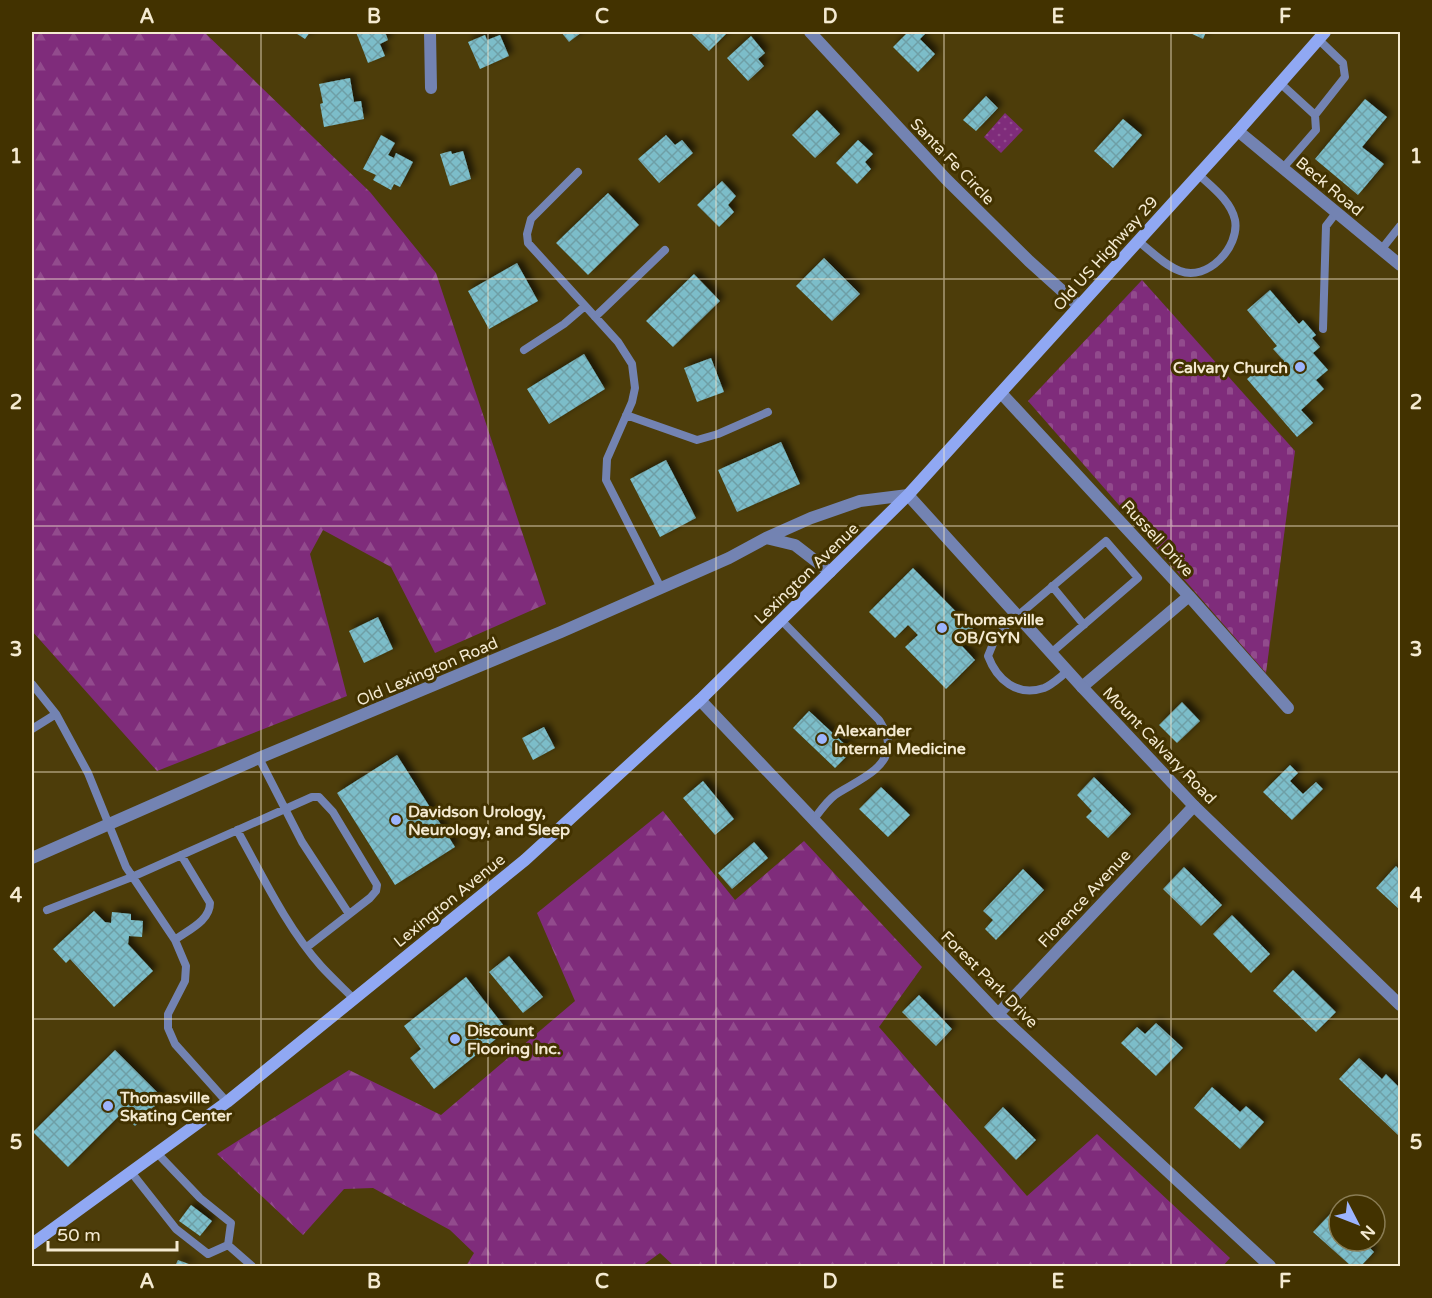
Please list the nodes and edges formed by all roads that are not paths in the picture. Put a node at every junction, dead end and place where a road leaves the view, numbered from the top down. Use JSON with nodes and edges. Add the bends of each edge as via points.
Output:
{"nodes":[{"id":1,"x":430,"y":32,"type":"edge"},
{"id":2,"x":810,"y":32,"type":"edge"},
{"id":3,"x":1321,"y":35,"type":"edge"},
{"id":4,"x":1280,"y":83,"type":"junction"},
{"id":5,"x":431,"y":88,"type":"dead end"},
{"id":6,"x":1315,"y":116,"type":"junction"},
{"id":7,"x":1238,"y":131,"type":"junction"},
{"id":8,"x":1283,"y":168,"type":"junction"},
{"id":9,"x":578,"y":172,"type":"dead end"},
{"id":10,"x":1198,"y":174,"type":"junction"},
{"id":11,"x":1336,"y":213,"type":"junction"},
{"id":12,"x":1401,"y":226,"type":"edge"},
{"id":13,"x":1138,"y":241,"type":"junction"},
{"id":14,"x":665,"y":250,"type":"dead end"},
{"id":15,"x":1381,"y":250,"type":"junction"},
{"id":16,"x":1401,"y":265,"type":"edge"},
{"id":17,"x":585,"y":306,"type":"junction"},
{"id":18,"x":1079,"y":306,"type":"junction"},
{"id":19,"x":595,"y":317,"type":"junction"},
{"id":20,"x":1323,"y":329,"type":"dead end"},
{"id":21,"x":524,"y":350,"type":"dead end"},
{"id":22,"x":1001,"y":393,"type":"junction"},
{"id":23,"x":768,"y":412,"type":"dead end"},
{"id":24,"x":626,"y":415,"type":"junction"},
{"id":25,"x":908,"y":495,"type":"junction"},
{"id":26,"x":766,"y":538,"type":"junction"},
{"id":27,"x":830,"y":572,"type":"junction"},
{"id":28,"x":1052,"y":586,"type":"junction"},
{"id":29,"x":661,"y":588,"type":"junction"},
{"id":30,"x":1189,"y":596,"type":"junction"},
{"id":31,"x":1017,"y":616,"type":"junction"},
{"id":32,"x":781,"y":620,"type":"junction"},
{"id":33,"x":1084,"y":625,"type":"junction"},
{"id":34,"x":1052,"y":653,"type":"junction"},
{"id":35,"x":1068,"y":671,"type":"junction"},
{"id":36,"x":32,"y":684,"type":"edge"},
{"id":37,"x":1082,"y":687,"type":"junction"},
{"id":38,"x":700,"y":700,"type":"junction"},
{"id":39,"x":1288,"y":708,"type":"dead end"},
{"id":40,"x":56,"y":714,"type":"junction"},
{"id":41,"x":32,"y":729,"type":"edge"},
{"id":42,"x":259,"y":758,"type":"junction"},
{"id":43,"x":1194,"y":806,"type":"junction"},
{"id":44,"x":285,"y":809,"type":"junction"},
{"id":45,"x":814,"y":819,"type":"junction"},
{"id":46,"x":109,"y":825,"type":"junction"},
{"id":47,"x":237,"y":830,"type":"junction"},
{"id":48,"x":181,"y":855,"type":"junction"},
{"id":49,"x":32,"y":858,"type":"edge"},
{"id":50,"x":132,"y":877,"type":"junction"},
{"id":51,"x":47,"y":910,"type":"dead end"},
{"id":52,"x":349,"y":914,"type":"junction"},
{"id":53,"x":175,"y":940,"type":"junction"},
{"id":54,"x":307,"y":947,"type":"junction"},
{"id":55,"x":354,"y":999,"type":"junction"},
{"id":56,"x":1401,"y":1005,"type":"edge"},
{"id":57,"x":998,"y":1014,"type":"junction"},
{"id":58,"x":227,"y":1102,"type":"junction"},
{"id":59,"x":157,"y":1153,"type":"junction"},
{"id":60,"x":131,"y":1172,"type":"junction"},
{"id":61,"x":32,"y":1244,"type":"edge"},
{"id":62,"x":228,"y":1245,"type":"junction"},
{"id":63,"x":252,"y":1266,"type":"edge"},
{"id":64,"x":1270,"y":1266,"type":"edge"}],
"edges":[{"from":1,"to":5,"type":"street"},
{"from":2,"to":18,"type":"street","name":"Santa Fe Circle","via":[[946,180]]},
{"from":3,"to":4,"type":"main road","name":"Old US Highway 29"},
{"from":3,"to":6,"type":"lane","via":[[1343,63],[1345,77]]},
{"from":4,"to":6,"type":"lane"},
{"from":4,"to":7,"type":"main road","name":"Old US Highway 29"},
{"from":6,"to":8,"type":"lane","via":[[1316,130]]},
{"from":7,"to":8,"type":"street","name":"Beck Road"},
{"from":7,"to":10,"type":"main road","name":"Old US Highway 29"},
{"from":8,"to":11,"type":"street","name":"Beck Road"},
{"from":9,"to":17,"type":"lane","via":[[531,219],[527,234],[528,243]]},
{"from":10,"to":13,"type":"main road","name":"Old US Highway 29"},
{"from":10,"to":13,"type":"lane","via":[[1217,191],[1234,218],[1236,229],[1229,249],[1209,267],[1181,272]]},
{"from":11,"to":15,"type":"street","name":"Beck Road"},
{"from":11,"to":20,"type":"lane","via":[[1326,226]]},
{"from":12,"to":15,"type":"lane"},
{"from":13,"to":18,"type":"main road","name":"Old US Highway 29"},
{"from":14,"to":19,"type":"lane"},
{"from":15,"to":16,"type":"street","name":"Beck Road"},
{"from":17,"to":19,"type":"lane"},
{"from":17,"to":21,"type":"lane"},
{"from":18,"to":22,"type":"main road","name":"Old US Highway 29"},
{"from":19,"to":24,"type":"lane","via":[[632,364],[635,388]]},
{"from":22,"to":25,"type":"main road","name":"Old US Highway 29"},
{"from":22,"to":30,"type":"street","name":"Russell Drive"},
{"from":23,"to":24,"type":"lane","via":[[697,440]]},
{"from":24,"to":29,"type":"lane","via":[[607,459],[606,480]]},
{"from":25,"to":26,"type":"street","name":"Old Lexington Road","via":[[860,501]]},
{"from":25,"to":27,"type":"main road","name":"Lexington Avenue"},
{"from":25,"to":31,"type":"street","name":"Mount Calvary Road"},
{"from":26,"to":27,"type":"street","via":[[795,545]]},
{"from":26,"to":29,"type":"street","name":"Old Lexington Road"},
{"from":27,"to":32,"type":"main road","name":"Lexington Avenue"},
{"from":28,"to":31,"type":"lane"},
{"from":28,"to":33,"type":"lane"},
{"from":28,"to":33,"type":"lane","via":[[1106,540],[1138,578]]},
{"from":29,"to":42,"type":"street","name":"Old Lexington Road"},
{"from":30,"to":37,"type":"street"},
{"from":30,"to":39,"type":"street","name":"Russell Drive"},
{"from":31,"to":34,"type":"street","name":"Mount Calvary Road"},
{"from":31,"to":35,"type":"lane","via":[[995,639],[988,656],[1001,680],[1014,687],[1045,688]]},
{"from":32,"to":38,"type":"main road","name":"Lexington Avenue"},
{"from":32,"to":45,"type":"lane","via":[[879,720],[889,746],[871,773],[833,796]]},
{"from":33,"to":34,"type":"lane"},
{"from":34,"to":35,"type":"street","name":"Mount Calvary Road"},
{"from":35,"to":37,"type":"street","name":"Mount Calvary Road"},
{"from":36,"to":40,"type":"lane"},
{"from":37,"to":43,"type":"street","name":"Mount Calvary Road"},
{"from":38,"to":45,"type":"street","name":"Forest Park Drive"},
{"from":38,"to":55,"type":"main road","name":"Lexington Avenue","via":[[525,860]]},
{"from":40,"to":41,"type":"lane"},
{"from":40,"to":46,"type":"lane","via":[[88,773]]},
{"from":42,"to":44,"type":"lane"},
{"from":42,"to":46,"type":"street","name":"Old Lexington Road"},
{"from":43,"to":56,"type":"street","name":"Mount Calvary Road"},
{"from":43,"to":57,"type":"street","name":"Florence Avenue"},
{"from":44,"to":47,"type":"lane"},
{"from":44,"to":52,"type":"lane"},
{"from":44,"to":52,"type":"lane","via":[[319,797],[344,830],[377,885],[370,898]]},
{"from":45,"to":57,"type":"street","name":"Forest Park Drive"},
{"from":46,"to":49,"type":"street","name":"Old Lexington Road"},
{"from":46,"to":50,"type":"lane"},
{"from":47,"to":48,"type":"lane"},
{"from":47,"to":54,"type":"lane"},
{"from":48,"to":50,"type":"lane"},
{"from":48,"to":53,"type":"lane","via":[[210,903],[210,910]]},
{"from":50,"to":51,"type":"lane"},
{"from":50,"to":53,"type":"lane"},
{"from":52,"to":54,"type":"lane"},
{"from":53,"to":58,"type":"lane","via":[[186,966],[185,981],[168,1014],[168,1028],[175,1044]]},
{"from":54,"to":55,"type":"lane"},
{"from":55,"to":58,"type":"main road","name":"Lexington Avenue"},
{"from":57,"to":64,"type":"street","name":"Forest Park Drive"},
{"from":58,"to":59,"type":"main road","name":"Lexington Avenue"},
{"from":59,"to":60,"type":"main road","name":"Lexington Avenue"},
{"from":59,"to":62,"type":"lane","via":[[200,1198],[231,1223]]},
{"from":60,"to":61,"type":"main road","name":"Lexington Avenue"},
{"from":60,"to":62,"type":"lane","via":[[176,1228],[208,1254]]},
{"from":62,"to":63,"type":"lane"}]}
